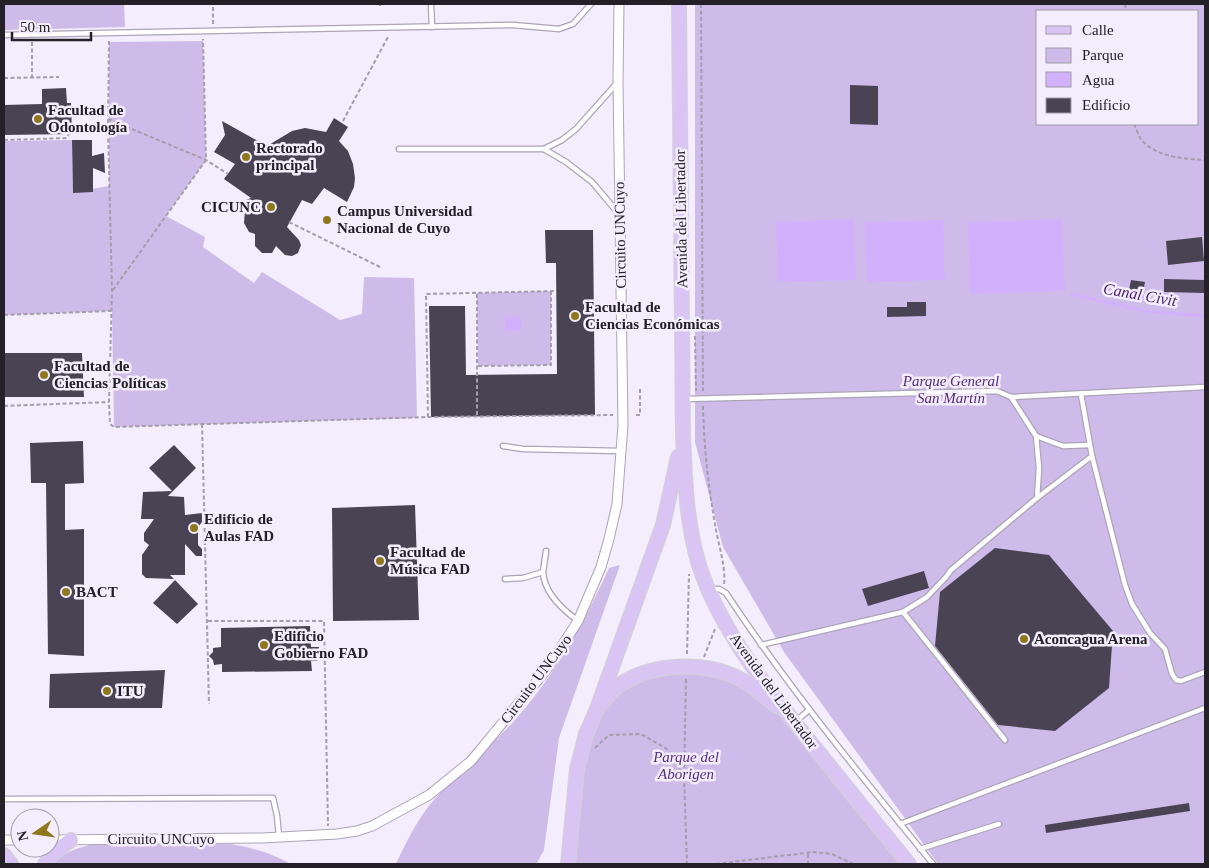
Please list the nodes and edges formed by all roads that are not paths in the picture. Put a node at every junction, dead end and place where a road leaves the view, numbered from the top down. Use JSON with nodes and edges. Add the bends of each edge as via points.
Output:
{"nodes":[{"id":1,"x":431,"y":4,"type":"edge"},
{"id":2,"x":591,"y":4,"type":"edge"},
{"id":3,"x":619,"y":4,"type":"edge"},
{"id":4,"x":679,"y":4,"type":"edge"},
{"id":5,"x":432,"y":27,"type":"junction"},
{"id":6,"x":4,"y":35,"type":"edge"},
{"id":7,"x":618,"y":82,"type":"junction"},
{"id":8,"x":399,"y":149,"type":"dead end"},
{"id":9,"x":544,"y":149,"type":"junction"},
{"id":10,"x":620,"y":215,"type":"junction"},
{"id":11,"x":1205,"y":387,"type":"edge"},
{"id":12,"x":1081,"y":394,"type":"junction"},
{"id":13,"x":1011,"y":397,"type":"junction"},
{"id":14,"x":683,"y":399,"type":"junction"},
{"id":15,"x":683,"y":434,"type":"junction"},
{"id":16,"x":1036,"y":436,"type":"junction"},
{"id":17,"x":1090,"y":445,"type":"junction"},
{"id":18,"x":503,"y":446,"type":"dead end"},
{"id":19,"x":622,"y":451,"type":"junction"},
{"id":20,"x":1092,"y":456,"type":"junction"},
{"id":21,"x":1036,"y":498,"type":"junction"},
{"id":22,"x":546,"y":551,"type":"dead end"},
{"id":23,"x":544,"y":572,"type":"junction"},
{"id":24,"x":505,"y":579,"type":"dead end"},
{"id":25,"x":709,"y":589,"type":"junction"},
{"id":26,"x":904,"y":612,"type":"junction"},
{"id":27,"x":578,"y":621,"type":"junction"},
{"id":28,"x":761,"y":645,"type":"junction"},
{"id":29,"x":1205,"y":672,"type":"edge"},
{"id":30,"x":1205,"y":708,"type":"edge"},
{"id":31,"x":597,"y":709,"type":"junction"},
{"id":32,"x":810,"y":710,"type":"junction"},
{"id":33,"x":792,"y":720,"type":"junction"},
{"id":34,"x":1005,"y":740,"type":"dead end"},
{"id":35,"x":4,"y":799,"type":"edge"},
{"id":36,"x":900,"y":824,"type":"junction"},
{"id":37,"x":999,"y":824,"type":"dead end"},
{"id":38,"x":279,"y":838,"type":"junction"},
{"id":39,"x":60,"y":840,"type":"edge"},
{"id":40,"x":71,"y":840,"type":"junction"},
{"id":41,"x":920,"y":849,"type":"junction"},
{"id":42,"x":4,"y":855,"type":"edge"},
{"id":43,"x":567,"y":862,"type":"edge"},
{"id":44,"x":11,"y":864,"type":"edge"},
{"id":45,"x":45,"y":864,"type":"edge"},
{"id":46,"x":909,"y":864,"type":"edge"},
{"id":47,"x":933,"y":864,"type":"edge"}],
"edges":[{"from":1,"to":5,"type":"lane"},
{"from":2,"to":5,"type":"lane","via":[[573,24],[559,28],[513,25]]},
{"from":3,"to":7,"type":"street","name":"Circuito UNCuyo"},
{"from":4,"to":14,"type":"main road","name":"Avenida del Libertador"},
{"from":5,"to":6,"type":"lane"},
{"from":7,"to":9,"type":"lane","via":[[576,129]]},
{"from":7,"to":10,"type":"street","name":"Circuito UNCuyo"},
{"from":8,"to":9,"type":"lane"},
{"from":9,"to":10,"type":"lane","via":[[592,182]]},
{"from":10,"to":19,"type":"street","name":"Circuito UNCuyo"},
{"from":11,"to":12,"type":"lane"},
{"from":12,"to":13,"type":"lane"},
{"from":12,"to":17,"type":"lane"},
{"from":13,"to":14,"type":"lane","via":[[997,390]]},
{"from":13,"to":16,"type":"lane"},
{"from":14,"to":15,"type":"main road","name":"Avenida del Libertador"},
{"from":15,"to":25,"type":"main road","name":"Avenida del Libertador","via":[[690,531]]},
{"from":15,"to":31,"type":"main road","name":"Avenida del Libertador","via":[[663,524]]},
{"from":16,"to":17,"type":"lane","via":[[1063,446]]},
{"from":16,"to":21,"type":"lane","via":[[1039,468]]},
{"from":17,"to":20,"type":"lane"},
{"from":18,"to":19,"type":"lane"},
{"from":19,"to":27,"type":"street","name":"Circuito UNCuyo","via":[[617,504],[609,539]]},
{"from":20,"to":21,"type":"lane"},
{"from":20,"to":29,"type":"lane","via":[[1132,604],[1150,633],[1165,649],[1176,680]]},
{"from":21,"to":26,"type":"lane"},
{"from":22,"to":23,"type":"lane"},
{"from":23,"to":24,"type":"lane"},
{"from":23,"to":27,"type":"lane","via":[[552,596]]},
{"from":25,"to":28,"type":"lane","via":[[723,590]]},
{"from":25,"to":33,"type":"main road","name":"Avenida del Libertador","via":[[749,661]]},
{"from":26,"to":28,"type":"lane"},
{"from":26,"to":34,"type":"lane"},
{"from":27,"to":38,"type":"street","name":"Circuito UNCuyo","via":[[547,669],[471,761],[430,795],[357,831]]},
{"from":28,"to":32,"type":"lane"},
{"from":30,"to":36,"type":"lane"},
{"from":31,"to":33,"type":"main road","via":[[618,686],[644,674],[687,667],[708,668],[730,674],[768,699]]},
{"from":31,"to":43,"type":"main road","name":"Avenida del Libertador","via":[[586,734],[578,769]]},
{"from":32,"to":33,"type":"lane"},
{"from":32,"to":36,"type":"lane"},
{"from":33,"to":46,"type":"main road","name":"Avenida del Libertador"},
{"from":35,"to":38,"type":"lane","via":[[274,798]]},
{"from":36,"to":41,"type":"lane"},
{"from":37,"to":41,"type":"lane"},
{"from":38,"to":40,"type":"street","name":"Circuito UNCuyo"},
{"from":39,"to":40,"type":"street","name":"Circuito UNCuyo"},
{"from":40,"to":45,"type":"main road","via":[[54,852]]},
{"from":41,"to":47,"type":"lane"},
{"from":42,"to":44,"type":"main road"}]}
